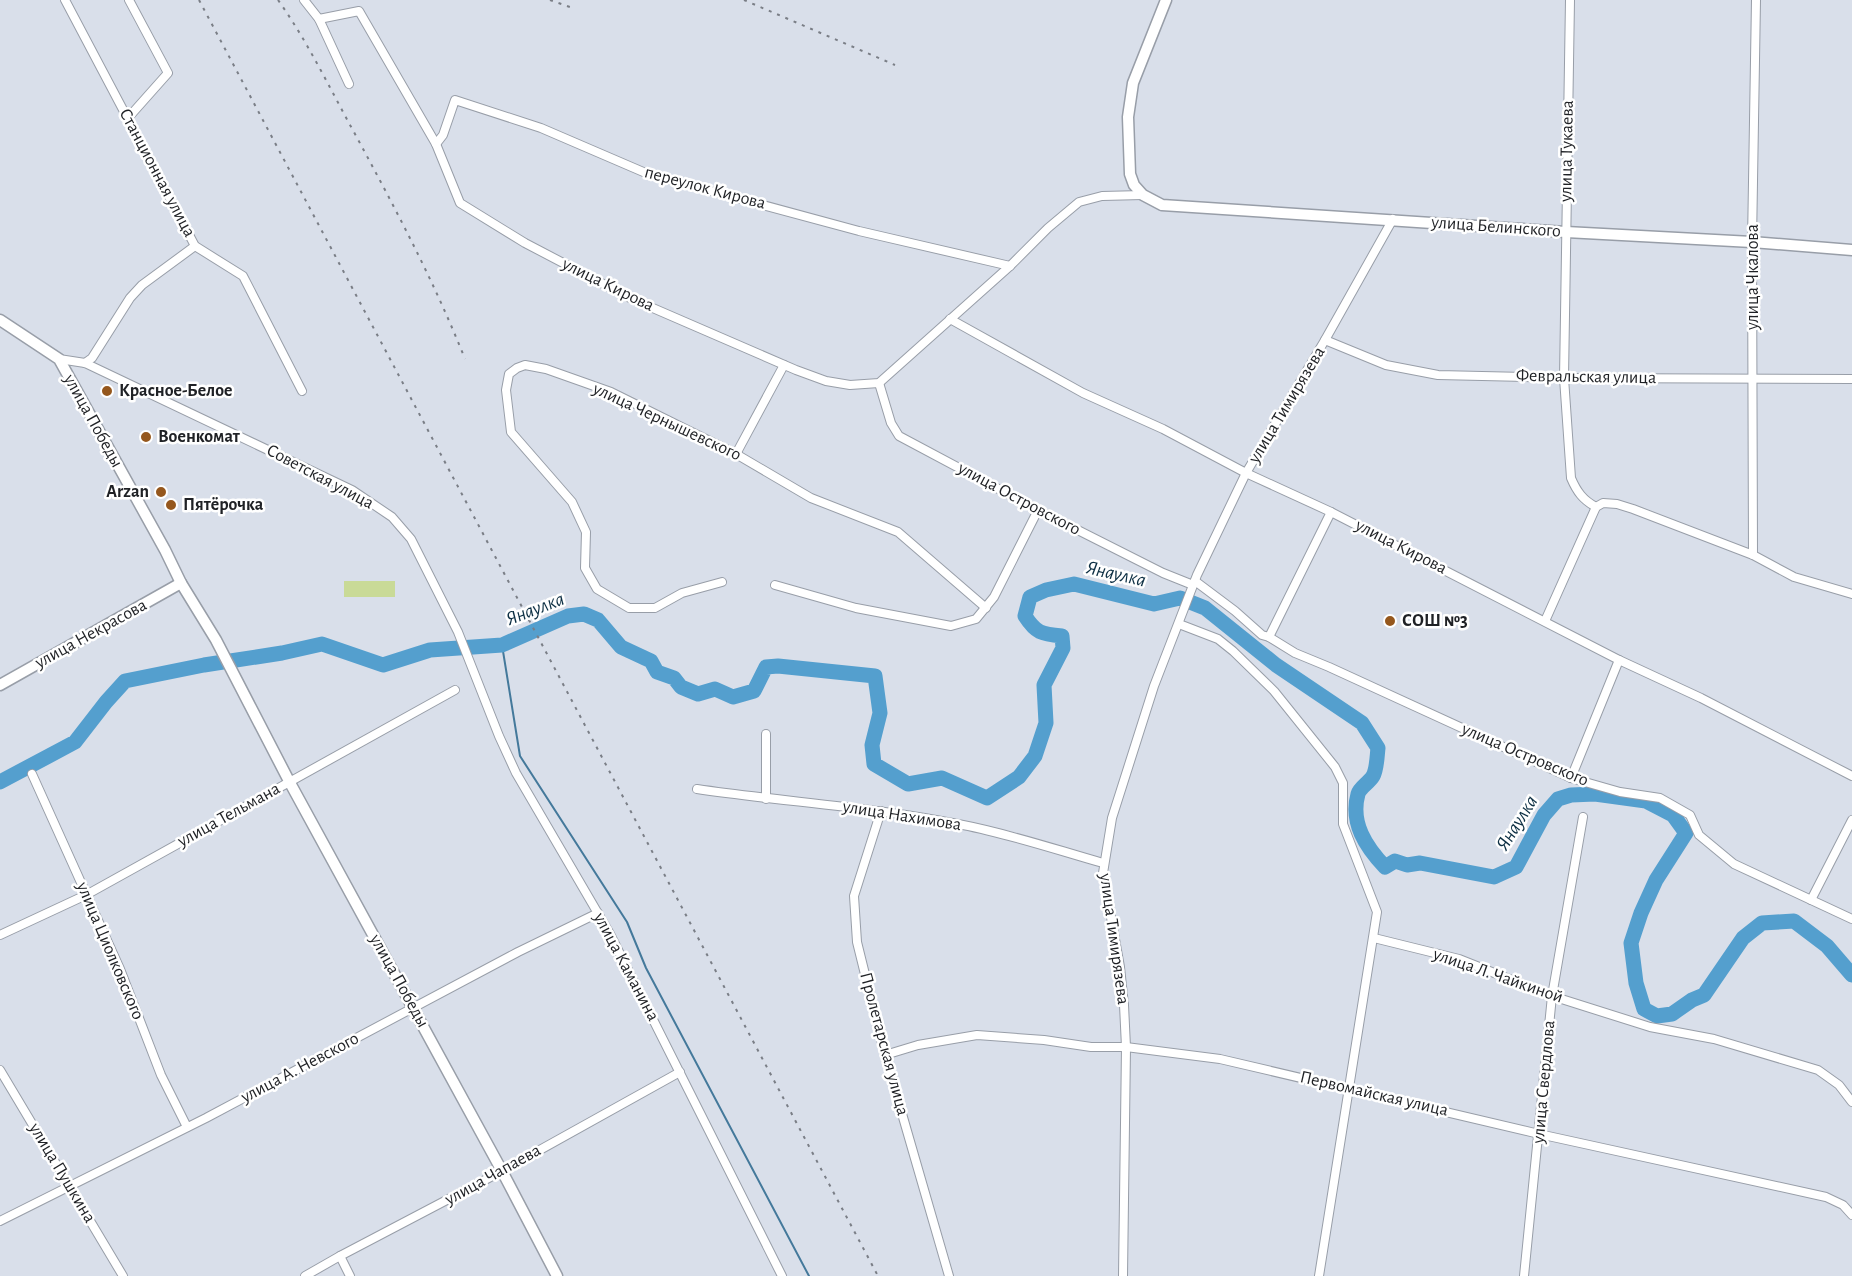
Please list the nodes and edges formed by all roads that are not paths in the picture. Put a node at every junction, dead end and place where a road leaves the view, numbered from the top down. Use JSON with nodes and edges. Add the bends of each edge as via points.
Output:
{"nodes":[{"id":1,"x":65,"y":0,"type":"edge"},
{"id":2,"x":129,"y":0,"type":"edge"},
{"id":3,"x":304,"y":0,"type":"edge"},
{"id":4,"x":1166,"y":0,"type":"edge"},
{"id":5,"x":1570,"y":0,"type":"edge"},
{"id":6,"x":1755,"y":0,"type":"edge"},
{"id":7,"x":319,"y":19,"type":"junction"},
{"id":8,"x":349,"y":84,"type":"dead end"},
{"id":9,"x":128,"y":118,"type":"junction"},
{"id":10,"x":436,"y":144,"type":"junction"},
{"id":11,"x":1143,"y":195,"type":"junction"},
{"id":12,"x":1393,"y":219,"type":"junction"},
{"id":13,"x":1566,"y":232,"type":"junction"},
{"id":14,"x":1752,"y":242,"type":"junction"},
{"id":15,"x":195,"y":246,"type":"junction"},
{"id":16,"x":1852,"y":250,"type":"edge"},
{"id":17,"x":1010,"y":266,"type":"junction"},
{"id":18,"x":950,"y":319,"type":"junction"},
{"id":19,"x":0,"y":320,"type":"edge"},
{"id":20,"x":1325,"y":340,"type":"junction"},
{"id":21,"x":59,"y":359,"type":"junction"},
{"id":22,"x":86,"y":363,"type":"junction"},
{"id":23,"x":784,"y":365,"type":"junction"},
{"id":24,"x":1563,"y":378,"type":"junction"},
{"id":25,"x":1752,"y":378,"type":"junction"},
{"id":26,"x":1852,"y":380,"type":"edge"},
{"id":27,"x":879,"y":383,"type":"junction"},
{"id":28,"x":302,"y":391,"type":"dead end"},
{"id":29,"x":736,"y":454,"type":"junction"},
{"id":30,"x":1246,"y":473,"type":"junction"},
{"id":31,"x":1596,"y":507,"type":"junction"},
{"id":32,"x":1038,"y":510,"type":"junction"},
{"id":33,"x":1331,"y":512,"type":"junction"},
{"id":34,"x":1753,"y":555,"type":"junction"},
{"id":35,"x":722,"y":582,"type":"dead end"},
{"id":36,"x":1194,"y":583,"type":"junction"},
{"id":37,"x":181,"y":584,"type":"junction"},
{"id":38,"x":775,"y":585,"type":"dead end"},
{"id":39,"x":1823,"y":586,"type":"junction"},
{"id":40,"x":1852,"y":588,"type":"edge"},
{"id":41,"x":1852,"y":594,"type":"edge"},
{"id":42,"x":986,"y":608,"type":"junction"},
{"id":43,"x":1545,"y":621,"type":"junction"},
{"id":44,"x":1179,"y":624,"type":"junction"},
{"id":45,"x":1269,"y":637,"type":"junction"},
{"id":46,"x":470,"y":659,"type":"joint"},
{"id":47,"x":1619,"y":660,"type":"junction"},
{"id":48,"x":0,"y":686,"type":"edge"},
{"id":49,"x":455,"y":690,"type":"dead end"},
{"id":50,"x":766,"y":734,"type":"dead end"},
{"id":51,"x":32,"y":774,"type":"dead end"},
{"id":52,"x":1852,"y":776,"type":"edge"},
{"id":53,"x":1570,"y":778,"type":"junction"},
{"id":54,"x":290,"y":781,"type":"junction"},
{"id":55,"x":697,"y":789,"type":"dead end"},
{"id":56,"x":766,"y":799,"type":"junction"},
{"id":57,"x":881,"y":811,"type":"junction"},
{"id":58,"x":1583,"y":818,"type":"dead end"},
{"id":59,"x":1852,"y":820,"type":"edge"},
{"id":60,"x":1103,"y":863,"type":"junction"},
{"id":61,"x":86,"y":895,"type":"junction"},
{"id":62,"x":1811,"y":900,"type":"junction"},
{"id":63,"x":598,"y":912,"type":"junction"},
{"id":64,"x":1852,"y":919,"type":"edge"},
{"id":65,"x":0,"y":935,"type":"edge"},
{"id":66,"x":1374,"y":938,"type":"junction"},
{"id":67,"x":1552,"y":996,"type":"junction"},
{"id":68,"x":414,"y":1008,"type":"junction"},
{"id":69,"x":1126,"y":1047,"type":"junction"},
{"id":70,"x":885,"y":1055,"type":"junction"},
{"id":71,"x":0,"y":1070,"type":"edge"},
{"id":72,"x":680,"y":1072,"type":"junction"},
{"id":73,"x":1348,"y":1088,"type":"junction"},
{"id":74,"x":1852,"y":1102,"type":"edge"},
{"id":75,"x":187,"y":1127,"type":"junction"},
{"id":76,"x":1539,"y":1134,"type":"junction"},
{"id":77,"x":502,"y":1171,"type":"junction"},
{"id":78,"x":71,"y":1187,"type":"junction"},
{"id":79,"x":1852,"y":1215,"type":"edge"},
{"id":80,"x":0,"y":1221,"type":"edge"},
{"id":81,"x":340,"y":1256,"type":"junction"},
{"id":82,"x":123,"y":1276,"type":"edge"},
{"id":83,"x":305,"y":1276,"type":"edge"},
{"id":84,"x":350,"y":1276,"type":"edge"},
{"id":85,"x":557,"y":1276,"type":"edge"},
{"id":86,"x":782,"y":1276,"type":"edge"},
{"id":87,"x":950,"y":1276,"type":"edge"},
{"id":88,"x":1123,"y":1276,"type":"edge"},
{"id":89,"x":1319,"y":1276,"type":"edge"},
{"id":90,"x":1524,"y":1276,"type":"edge"}],
"edges":[{"from":1,"to":9,"type":"street","name":"Станционная улица"},
{"from":2,"to":9,"type":"street","via":[[168,73]]},
{"from":3,"to":7,"type":"street"},
{"from":4,"to":11,"type":"street","via":[[1133,83],[1128,117],[1130,174]]},
{"from":5,"to":13,"type":"street","name":"улица Тукаева"},
{"from":6,"to":14,"type":"street","name":"улица Чкалова"},
{"from":7,"to":8,"type":"street"},
{"from":7,"to":10,"type":"street","name":"улица Кирова","via":[[359,10]]},
{"from":9,"to":15,"type":"street","name":"Станционная улица"},
{"from":10,"to":17,"type":"street","name":"переулок Кирова","via":[[455,100],[541,128],[648,174],[860,231]]},
{"from":10,"to":23,"type":"street","name":"улица Кирова","via":[[460,203],[485,219],[633,299]]},
{"from":11,"to":12,"type":"street","name":"улица Белинского","via":[[1162,205]]},
{"from":11,"to":17,"type":"street","via":[[1102,196],[1079,202]]},
{"from":12,"to":13,"type":"street","name":"улица Белинского"},
{"from":12,"to":20,"type":"street","name":"улица Тимирязева"},
{"from":13,"to":14,"type":"street","name":"улица Белинского"},
{"from":13,"to":24,"type":"street","name":"улица Тукаева"},
{"from":14,"to":16,"type":"street","name":"улица Белинского"},
{"from":14,"to":25,"type":"street","name":"улица Чкалова"},
{"from":15,"to":22,"type":"street","via":[[142,285]]},
{"from":15,"to":28,"type":"street","name":"Станционная улица","via":[[243,276]]},
{"from":17,"to":18,"type":"street"},
{"from":18,"to":27,"type":"street"},
{"from":18,"to":30,"type":"street","name":"улица Кирова","via":[[1083,393]]},
{"from":19,"to":21,"type":"street"},
{"from":20,"to":24,"type":"street","name":"Февральская улица","via":[[1386,365],[1438,375]]},
{"from":20,"to":30,"type":"street","name":"улица Тимирязева"},
{"from":21,"to":22,"type":"street","name":"Советская улица"},
{"from":21,"to":37,"type":"street","name":"улица Победы"},
{"from":22,"to":46,"type":"street","name":"Советская улица","via":[[352,490],[392,517],[411,539]]},
{"from":23,"to":27,"type":"street","name":"улица Кирова","via":[[825,381],[850,385]]},
{"from":23,"to":29,"type":"street"},
{"from":24,"to":25,"type":"street","name":"Февральская улица"},
{"from":24,"to":31,"type":"street","name":"улица Тукаева","via":[[1570,478],[1584,500]]},
{"from":25,"to":26,"type":"street","name":"Февральская улица"},
{"from":25,"to":34,"type":"street","name":"улица Чкалова"},
{"from":27,"to":32,"type":"street","name":"улица Островского","via":[[885,408],[899,436]]},
{"from":29,"to":35,"type":"street","name":"улица Чернышевского","via":[[611,392],[546,369],[525,365],[508,374],[511,432],[572,502],[586,532],[585,568],[597,589],[629,608],[655,608],[682,593]]},
{"from":29,"to":42,"type":"street","name":"улица Чернышевского","via":[[811,498],[898,532]]},
{"from":30,"to":33,"type":"street","name":"улица Кирова"},
{"from":30,"to":36,"type":"street","name":"улица Тимирязева"},
{"from":31,"to":34,"type":"street","via":[[1617,504]]},
{"from":31,"to":43,"type":"street"},
{"from":32,"to":36,"type":"street","name":"улица Островского","via":[[1163,573]]},
{"from":32,"to":42,"type":"street"},
{"from":33,"to":43,"type":"street","name":"улица Кирова"},
{"from":33,"to":45,"type":"street"},
{"from":34,"to":39,"type":"street","via":[[1794,577]]},
{"from":36,"to":44,"type":"street","name":"улица Тимирязева"},
{"from":36,"to":45,"type":"street","name":"улица Островского"},
{"from":37,"to":48,"type":"street","name":"улица Некрасова"},
{"from":37,"to":54,"type":"street","name":"улица Победы","via":[[216,639]]},
{"from":38,"to":42,"type":"street","via":[[856,608],[951,626],[976,619]]},
{"from":39,"to":40,"type":"street"},
{"from":39,"to":41,"type":"street"},
{"from":43,"to":47,"type":"street","name":"улица Кирова"},
{"from":44,"to":60,"type":"street","name":"улица Тимирязева","via":[[1154,686],[1116,807]]},
{"from":44,"to":66,"type":"street","via":[[1218,639],[1233,651],[1274,691],[1335,767],[1343,783],[1343,824],[1377,912]]},
{"from":45,"to":53,"type":"street","name":"улица Островского","via":[[1295,653]]},
{"from":46,"to":63,"type":"street","name":"улица Каманина","via":[[516,773]]},
{"from":47,"to":52,"type":"street","name":"улица Кирова"},
{"from":47,"to":53,"type":"street"},
{"from":49,"to":54,"type":"street","name":"улица Тельмана"},
{"from":50,"to":56,"type":"street"},
{"from":51,"to":61,"type":"street","name":"улица Циолковского"},
{"from":53,"to":62,"type":"street","name":"улица Островского","via":[[1660,798],[1690,815],[1699,835],[1734,864]]},
{"from":54,"to":61,"type":"street","name":"улица Тельмана"},
{"from":54,"to":68,"type":"street","name":"улица Победы"},
{"from":55,"to":56,"type":"street","name":"улица Нахимова"},
{"from":56,"to":57,"type":"street","name":"улица Нахимова"},
{"from":57,"to":60,"type":"street","name":"улица Нахимова","via":[[964,825]]},
{"from":57,"to":70,"type":"street","name":"Пролетарская улица","via":[[854,896],[857,942]]},
{"from":58,"to":67,"type":"street","name":"улица Свердлова"},
{"from":59,"to":62,"type":"street"},
{"from":60,"to":69,"type":"street","name":"улица Тимирязева","via":[[1120,967]]},
{"from":61,"to":65,"type":"street","name":"улица Тельмана"},
{"from":61,"to":75,"type":"street","name":"улица Циолковского","via":[[161,1075]]},
{"from":62,"to":64,"type":"street","name":"улица Островского"},
{"from":63,"to":68,"type":"street","name":"улица А. Невского"},
{"from":63,"to":72,"type":"street","name":"улица Каманина"},
{"from":66,"to":67,"type":"street","name":"улица Л. Чайкиной","via":[[1459,959]]},
{"from":66,"to":73,"type":"street"},
{"from":67,"to":74,"type":"street","name":"улица Л. Чайкиной","via":[[1650,1027],[1714,1039],[1818,1070],[1839,1085]]},
{"from":67,"to":76,"type":"street","name":"улица Свердлова"},
{"from":68,"to":75,"type":"street","name":"улица А. Невского"},
{"from":68,"to":77,"type":"street","name":"улица Победы"},
{"from":69,"to":70,"type":"street","name":"Первомайская улица","via":[[977,1035]]},
{"from":69,"to":73,"type":"street","name":"Первомайская улица","via":[[1220,1059]]},
{"from":69,"to":88,"type":"street","name":"улица Тимирязева"},
{"from":70,"to":87,"type":"street","name":"Пролетарская улица"},
{"from":71,"to":78,"type":"street","name":"улица Пушкина"},
{"from":72,"to":77,"type":"street","name":"улица Чапаева"},
{"from":72,"to":86,"type":"street","name":"улица Каманина"},
{"from":73,"to":76,"type":"street","name":"Первомайская улица"},
{"from":73,"to":89,"type":"street"},
{"from":75,"to":78,"type":"street","name":"улица А. Невского"},
{"from":76,"to":79,"type":"street","name":"Первомайская улица","via":[[1826,1197],[1843,1205]]},
{"from":76,"to":90,"type":"street","name":"улица Свердлова"},
{"from":77,"to":81,"type":"street","name":"улица Чапаева"},
{"from":77,"to":85,"type":"street","name":"улица Победы"},
{"from":78,"to":80,"type":"street","name":"улица А. Невского"},
{"from":78,"to":82,"type":"street","name":"улица Пушкина"},
{"from":81,"to":83,"type":"street","name":"улица Чапаева"},
{"from":81,"to":84,"type":"street"}]}
